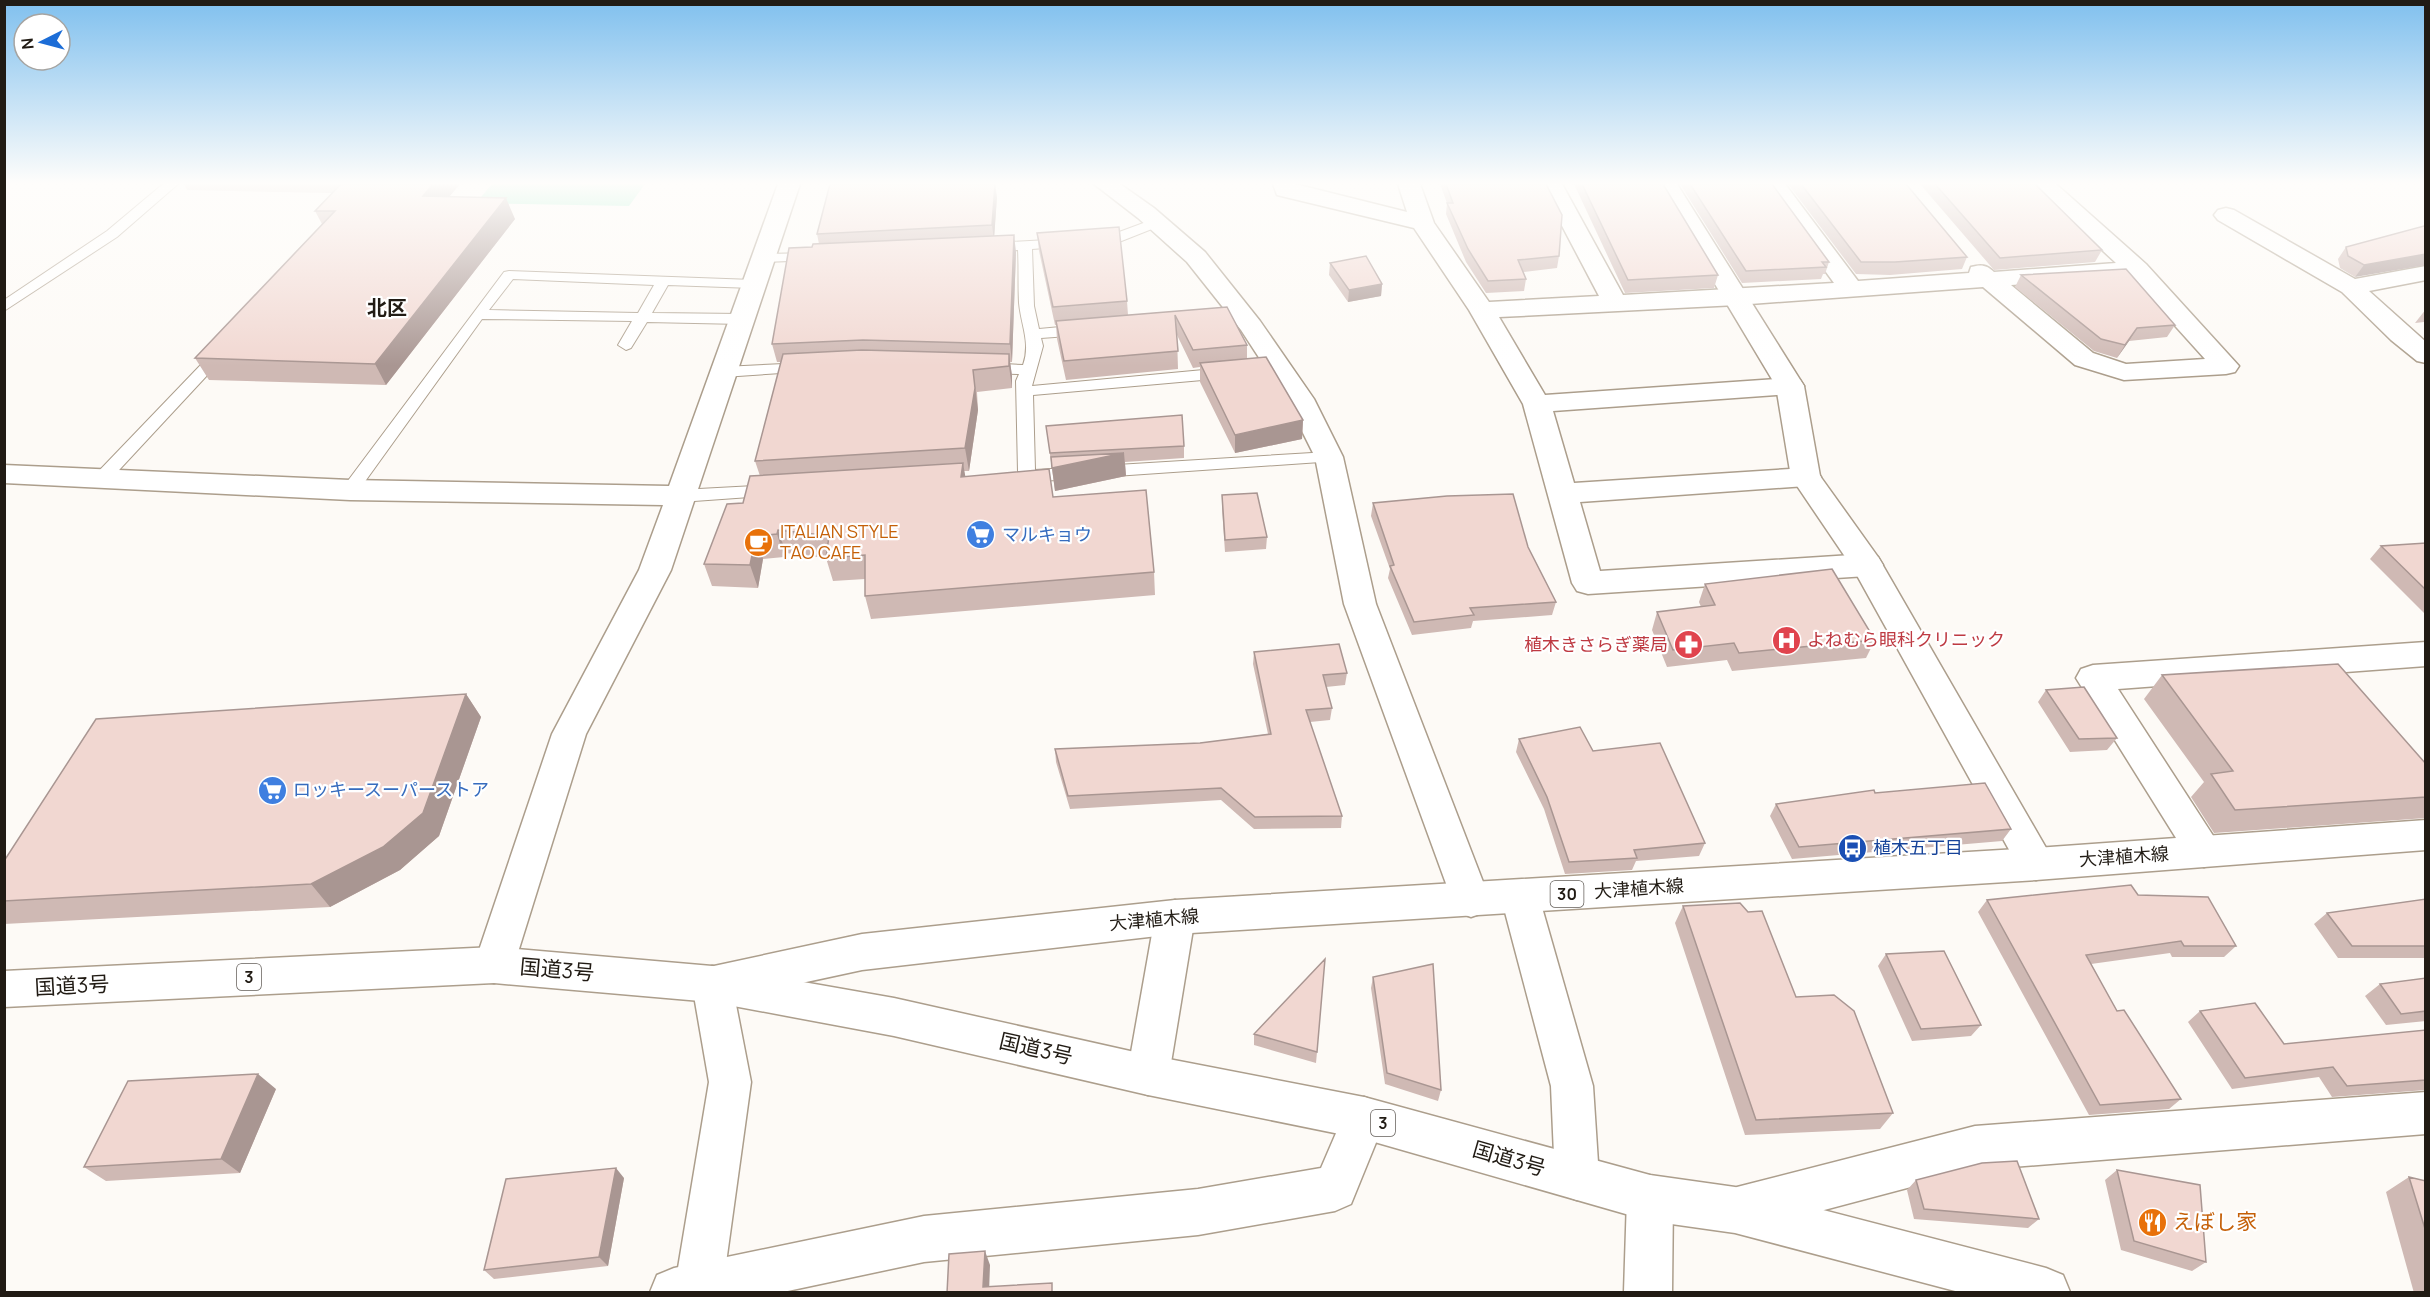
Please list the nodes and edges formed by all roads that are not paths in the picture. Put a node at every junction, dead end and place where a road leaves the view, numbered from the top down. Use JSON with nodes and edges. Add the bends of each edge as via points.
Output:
{"nodes":[{"id":1,"x":96,"y":245,"type":"edge"},
{"id":2,"x":768,"y":245,"type":"edge"},
{"id":3,"x":1025,"y":245,"type":"junction"},
{"id":4,"x":1032,"y":245,"type":"edge"},
{"id":5,"x":1182,"y":245,"type":"edge"},
{"id":6,"x":1437,"y":245,"type":"edge"},
{"id":7,"x":1583,"y":245,"type":"edge"},
{"id":8,"x":1704,"y":245,"type":"edge"},
{"id":9,"x":1818,"y":245,"type":"edge"},
{"id":10,"x":2110,"y":245,"type":"edge"},
{"id":11,"x":2277,"y":245,"type":"edge"},
{"id":12,"x":978,"y":248,"type":"edge"},
{"id":13,"x":1964,"y":253,"type":"edge"},
{"id":14,"x":825,"y":256,"type":"edge"},
{"id":15,"x":763,"y":258,"type":"junction"},
{"id":16,"x":2137,"y":269,"type":"junction"},
{"id":17,"x":2426,"y":273,"type":"edge"},
{"id":18,"x":1986,"y":279,"type":"junction"},
{"id":19,"x":663,"y":282,"type":"junction"},
{"id":20,"x":753,"y":284,"type":"junction"},
{"id":21,"x":2351,"y":287,"type":"junction"},
{"id":22,"x":1851,"y":288,"type":"junction"},
{"id":23,"x":1737,"y":297,"type":"junction"},
{"id":24,"x":1614,"y":302,"type":"junction"},
{"id":25,"x":4,"y":307,"type":"edge"},
{"id":26,"x":1482,"y":310,"type":"junction"},
{"id":27,"x":478,"y":314,"type":"junction"},
{"id":28,"x":643,"y":318,"type":"junction"},
{"id":29,"x":742,"y":319,"type":"junction"},
{"id":30,"x":1092,"y":329,"type":"edge"},
{"id":31,"x":1034,"y":334,"type":"junction"},
{"id":32,"x":232,"y":340,"type":"edge"},
{"id":33,"x":626,"y":345,"type":"dead end"},
{"id":34,"x":2426,"y":355,"type":"edge"},
{"id":35,"x":827,"y":367,"type":"edge"},
{"id":36,"x":964,"y":367,"type":"edge"},
{"id":37,"x":1027,"y":370,"type":"junction"},
{"id":38,"x":723,"y":372,"type":"junction"},
{"id":39,"x":1241,"y":372,"type":"edge"},
{"id":40,"x":1790,"y":386,"type":"junction"},
{"id":41,"x":1025,"y":391,"type":"junction"},
{"id":42,"x":1537,"y":404,"type":"junction"},
{"id":43,"x":1329,"y":457,"type":"junction"},
{"id":44,"x":4,"y":474,"type":"edge"},
{"id":45,"x":1027,"y":476,"type":"junction"},
{"id":46,"x":1003,"y":477,"type":"edge"},
{"id":47,"x":1806,"y":477,"type":"junction"},
{"id":48,"x":101,"y":479,"type":"junction"},
{"id":49,"x":350,"y":490,"type":"junction"},
{"id":50,"x":788,"y":490,"type":"edge"},
{"id":51,"x":1563,"y":493,"type":"junction"},
{"id":52,"x":680,"y":496,"type":"junction"},
{"id":53,"x":1867,"y":565,"type":"junction"},
{"id":54,"x":2426,"y":654,"type":"edge"},
{"id":55,"x":2426,"y":835,"type":"edge"},
{"id":56,"x":2204,"y":851,"type":"junction"},
{"id":57,"x":2036,"y":864,"type":"junction"},
{"id":58,"x":1520,"y":897,"type":"junction"},
{"id":59,"x":1472,"y":900,"type":"junction"},
{"id":60,"x":1174,"y":917,"type":"junction"},
{"id":61,"x":494,"y":965,"type":"junction"},
{"id":62,"x":712,"y":984,"type":"junction"},
{"id":63,"x":4,"y":990,"type":"edge"},
{"id":64,"x":1148,"y":1075,"type":"junction"},
{"id":65,"x":2426,"y":1113,"type":"edge"},
{"id":66,"x":1364,"y":1118,"type":"junction"},
{"id":67,"x":1577,"y":1178,"type":"junction"},
{"id":68,"x":1650,"y":1198,"type":"junction"},
{"id":69,"x":1735,"y":1210,"type":"junction"},
{"id":70,"x":690,"y":1291,"type":"edge"},
{"id":71,"x":1648,"y":1293,"type":"edge"},
{"id":72,"x":2046,"y":1293,"type":"edge"}],
"edges":[{"from":1,"to":25,"type":"lane"},
{"from":2,"to":15,"type":"main road"},
{"from":3,"to":4,"type":"lane"},
{"from":3,"to":12,"type":"lane"},
{"from":3,"to":31,"type":"lane","via":[[1028,320]]},
{"from":5,"to":43,"type":"main road","via":[[1196,257],[1231,317],[1300,399]]},
{"from":6,"to":26,"type":"main road"},
{"from":7,"to":24,"type":"main road"},
{"from":8,"to":23,"type":"main road"},
{"from":9,"to":22,"type":"main road"},
{"from":10,"to":16,"type":"main road"},
{"from":11,"to":21,"type":"main road"},
{"from":13,"to":18,"type":"main road"},
{"from":14,"to":15,"type":"lane"},
{"from":15,"to":20,"type":"main road"},
{"from":16,"to":18,"type":"main road"},
{"from":16,"to":18,"type":"main road","via":[[2226,366],[2124,372],[2084,359]]},
{"from":17,"to":21,"type":"main road"},
{"from":18,"to":22,"type":"main road"},
{"from":19,"to":20,"type":"lane"},
{"from":19,"to":27,"type":"lane","via":[[509,275]]},
{"from":19,"to":28,"type":"lane"},
{"from":20,"to":29,"type":"main road"},
{"from":21,"to":34,"type":"main road"},
{"from":22,"to":23,"type":"main road"},
{"from":23,"to":24,"type":"main road"},
{"from":23,"to":40,"type":"main road"},
{"from":24,"to":26,"type":"main road"},
{"from":26,"to":42,"type":"main road"},
{"from":27,"to":28,"type":"lane"},
{"from":27,"to":49,"type":"lane"},
{"from":28,"to":29,"type":"lane"},
{"from":28,"to":33,"type":"lane"},
{"from":29,"to":38,"type":"main road"},
{"from":30,"to":31,"type":"lane"},
{"from":31,"to":37,"type":"lane","via":[[1032,362]]},
{"from":32,"to":48,"type":"lane"},
{"from":35,"to":38,"type":"lane"},
{"from":36,"to":37,"type":"lane"},
{"from":37,"to":41,"type":"lane"},
{"from":38,"to":52,"type":"main road"},
{"from":39,"to":41,"type":"lane"},
{"from":40,"to":42,"type":"main road"},
{"from":40,"to":47,"type":"main road"},
{"from":41,"to":45,"type":"lane"},
{"from":42,"to":51,"type":"main road"},
{"from":43,"to":45,"type":"lane"},
{"from":43,"to":59,"type":"main road","via":[[1360,604]]},
{"from":44,"to":48,"type":"main road"},
{"from":45,"to":46,"type":"lane"},
{"from":47,"to":51,"type":"main road"},
{"from":47,"to":53,"type":"main road"},
{"from":48,"to":49,"type":"main road"},
{"from":49,"to":52,"type":"main road"},
{"from":50,"to":52,"type":"lane"},
{"from":51,"to":53,"type":"main road","via":[[1588,583]]},
{"from":52,"to":61,"type":"main road","via":[[655,570],[569,734]]},
{"from":53,"to":57,"type":"main road"},
{"from":54,"to":56,"type":"main road","via":[[2093,678]]},
{"from":55,"to":56,"type":"main road","name":"大津植木線","number":"30"},
{"from":56,"to":57,"type":"main road","name":"大津植木線","number":"30"},
{"from":57,"to":58,"type":"main road","name":"大津植木線","number":"30"},
{"from":58,"to":59,"type":"main road","name":"大津植木線","number":"30"},
{"from":58,"to":67,"type":"main road","via":[[1572,1086]]},
{"from":59,"to":60,"type":"main road","name":"大津植木線","number":"30"},
{"from":60,"to":62,"type":"main road","name":"大津植木線","number":"30","via":[[862,952]]},
{"from":60,"to":64,"type":"main road"},
{"from":61,"to":62,"type":"main road","name":"国道3号","number":"3"},
{"from":61,"to":63,"type":"main road","name":"国道3号","number":"3"},
{"from":62,"to":64,"type":"main road","name":"国道3号","number":"3","via":[[894,1017]]},
{"from":62,"to":70,"type":"main road","via":[[730,1082]]},
{"from":64,"to":66,"type":"main road","name":"国道3号","number":"3"},
{"from":65,"to":69,"type":"main road","via":[[1975,1148]]},
{"from":66,"to":67,"type":"main road","name":"国道3号","number":"3"},
{"from":66,"to":70,"type":"main road","via":[[1335,1188],[1198,1212],[924,1239]]},
{"from":67,"to":68,"type":"main road","name":"国道3号","number":"3"},
{"from":68,"to":69,"type":"main road","name":"国道3号","number":"3"},
{"from":68,"to":71,"type":"main road"},
{"from":69,"to":72,"type":"main road","name":"国道3号","number":"3"}]}
